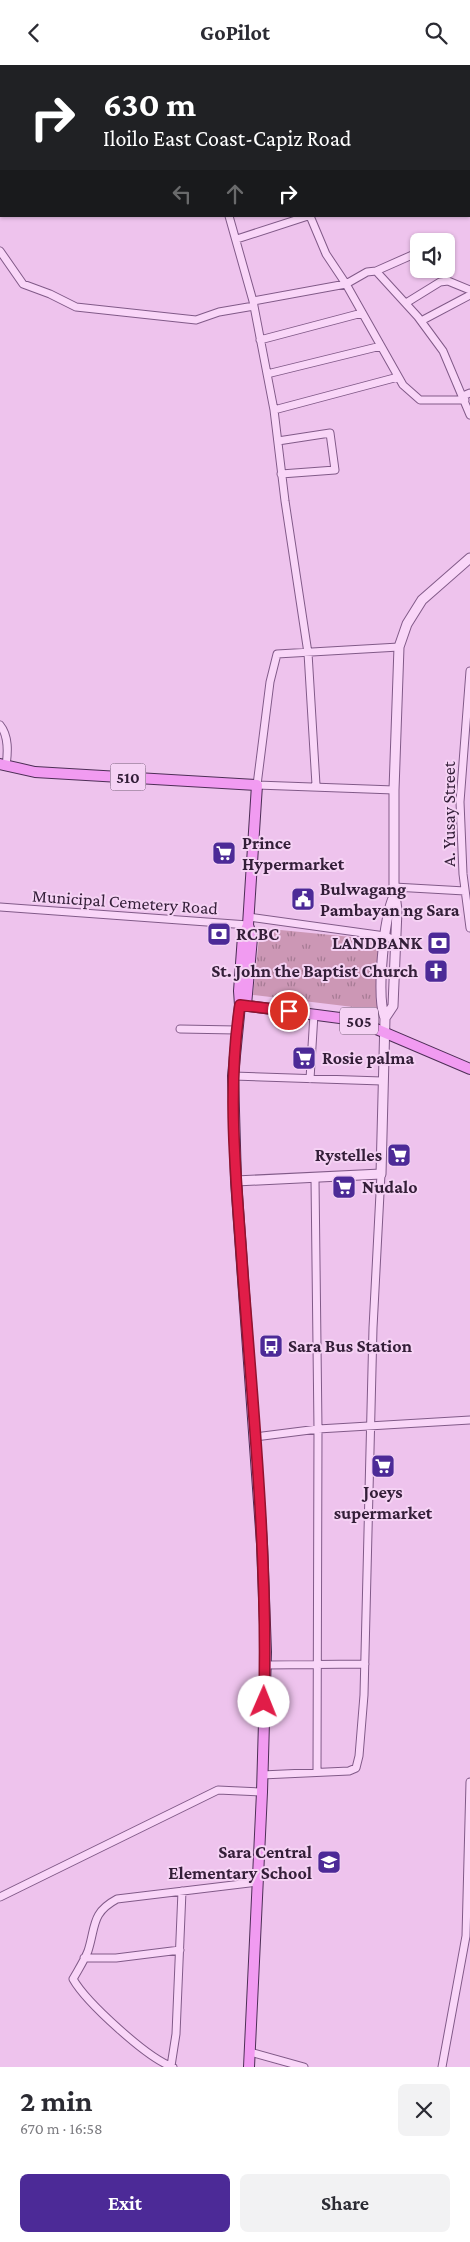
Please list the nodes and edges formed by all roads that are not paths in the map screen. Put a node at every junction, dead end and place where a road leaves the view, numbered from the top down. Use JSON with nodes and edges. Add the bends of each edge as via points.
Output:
{"nodes":[{"id":1,"x":229,"y":217,"type":"edge"},
{"id":2,"x":306,"y":217,"type":"edge"},
{"id":3,"x":309,"y":217,"type":"edge"},
{"id":4,"x":237,"y":239,"type":"junction"},
{"id":5,"x":0,"y":251,"type":"edge"},
{"id":6,"x":410,"y":256,"type":"edge"},
{"id":7,"x":376,"y":271,"type":"junction"},
{"id":8,"x":346,"y":283,"type":"junction"},
{"id":9,"x":470,"y":290,"type":"edge"},
{"id":10,"x":470,"y":295,"type":"edge"},
{"id":11,"x":254,"y":303,"type":"junction"},
{"id":12,"x":406,"y":303,"type":"junction"},
{"id":13,"x":362,"y":313,"type":"junction"},
{"id":14,"x":421,"y":321,"type":"junction"},
{"id":15,"x":260,"y":340,"type":"junction"},
{"id":16,"x":381,"y":346,"type":"junction"},
{"id":17,"x":267,"y":374,"type":"junction"},
{"id":18,"x":398,"y":377,"type":"junction"},
{"id":19,"x":466,"y":397,"type":"edge"},
{"id":20,"x":274,"y":410,"type":"junction"},
{"id":21,"x":470,"y":415,"type":"edge"},
{"id":22,"x":278,"y":441,"type":"junction"},
{"id":23,"x":281,"y":475,"type":"junction"},
{"id":24,"x":470,"y":558,"type":"edge"},
{"id":25,"x":399,"y":647,"type":"junction"},
{"id":26,"x":308,"y":653,"type":"junction"},
{"id":27,"x":470,"y":671,"type":"edge"},
{"id":28,"x":0,"y":725,"type":"edge"},
{"id":29,"x":3,"y":765,"type":"edge"},
{"id":30,"x":257,"y":785,"type":"junction"},
{"id":31,"x":316,"y":785,"type":"junction"},
{"id":32,"x":394,"y":790,"type":"junction"},
{"id":33,"x":394,"y":891,"type":"junction"},
{"id":34,"x":465,"y":891,"type":"junction"},
{"id":35,"x":0,"y":907,"type":"edge"},
{"id":36,"x":249,"y":921,"type":"junction"},
{"id":37,"x":470,"y":928,"type":"edge"},
{"id":38,"x":385,"y":936,"type":"junction"},
{"id":39,"x":395,"y":940,"type":"junction"},
{"id":40,"x":243,"y":1005,"type":"junction"},
{"id":41,"x":314,"y":1014,"type":"junction"},
{"id":42,"x":386,"y":1018,"type":"junction"},
{"id":43,"x":180,"y":1029,"type":"dead end"},
{"id":44,"x":236,"y":1030,"type":"junction"},
{"id":45,"x":385,"y":1031,"type":"junction"},
{"id":46,"x":470,"y":1069,"type":"edge"},
{"id":47,"x":233,"y":1076,"type":"junction"},
{"id":48,"x":310,"y":1079,"type":"junction"},
{"id":49,"x":382,"y":1081,"type":"junction"},
{"id":50,"x":381,"y":1174,"type":"junction"},
{"id":51,"x":315,"y":1179,"type":"junction"},
{"id":52,"x":236,"y":1181,"type":"junction"},
{"id":53,"x":470,"y":1420,"type":"edge"},
{"id":54,"x":372,"y":1426,"type":"junction"},
{"id":55,"x":318,"y":1429,"type":"junction"},
{"id":56,"x":255,"y":1437,"type":"junction"},
{"id":57,"x":318,"y":1664,"type":"junction"},
{"id":58,"x":365,"y":1664,"type":"junction"},
{"id":59,"x":265,"y":1665,"type":"junction"},
{"id":60,"x":317,"y":1771,"type":"junction"},
{"id":61,"x":262,"y":1775,"type":"junction"},
{"id":62,"x":470,"y":1782,"type":"edge"},
{"id":63,"x":262,"y":1792,"type":"junction"},
{"id":64,"x":258,"y":1882,"type":"junction"},
{"id":65,"x":182,"y":1891,"type":"junction"},
{"id":66,"x":0,"y":1897,"type":"edge"},
{"id":67,"x":180,"y":1951,"type":"junction"},
{"id":68,"x":84,"y":1958,"type":"junction"},
{"id":69,"x":250,"y":2052,"type":"junction"},
{"id":70,"x":172,"y":2067,"type":"edge"},
{"id":71,"x":249,"y":2067,"type":"edge"},
{"id":72,"x":304,"y":2067,"type":"edge"},
{"id":73,"x":442,"y":2067,"type":"edge"}],
"edges":[{"from":1,"to":4,"type":"street"},
{"from":2,"to":4,"type":"street"},
{"from":3,"to":8,"type":"street","via":[[326,254]]},
{"from":4,"to":11,"type":"street"},
{"from":5,"to":11,"type":"street","via":[[22,284],[76,307],[196,320]]},
{"from":6,"to":7,"type":"street"},
{"from":7,"to":8,"type":"street","via":[[367,271]]},
{"from":7,"to":12,"type":"street"},
{"from":8,"to":11,"type":"street"},
{"from":8,"to":13,"type":"street"},
{"from":9,"to":12,"type":"street","via":[[448,281],[440,282]]},
{"from":10,"to":14,"type":"street"},
{"from":11,"to":15,"type":"street"},
{"from":12,"to":14,"type":"street"},
{"from":13,"to":15,"type":"street"},
{"from":13,"to":16,"type":"street"},
{"from":14,"to":19,"type":"street","via":[[443,351]]},
{"from":15,"to":17,"type":"street"},
{"from":16,"to":17,"type":"street"},
{"from":16,"to":18,"type":"street"},
{"from":17,"to":20,"type":"street"},
{"from":18,"to":19,"type":"street","via":[[420,400]]},
{"from":18,"to":20,"type":"street"},
{"from":19,"to":21,"type":"street"},
{"from":20,"to":22,"type":"street"},
{"from":22,"to":23,"type":"street"},
{"from":22,"to":23,"type":"street","via":[[330,433],[335,470]]},
{"from":23,"to":26,"type":"street"},
{"from":24,"to":25,"type":"street","via":[[422,600],[407,624]]},
{"from":25,"to":26,"type":"street"},
{"from":25,"to":32,"type":"street"},
{"from":26,"to":30,"type":"street","via":[[280,653],[274,659]]},
{"from":26,"to":31,"type":"street"},
{"from":27,"to":34,"type":"street","name":"A. Yusay Street","via":[[460,802]]},
{"from":28,"to":29,"type":"street","via":[[5,731],[8,753]]},
{"from":29,"to":30,"type":"main road","number":"510","via":[[34,772]]},
{"from":30,"to":31,"type":"street"},
{"from":30,"to":36,"type":"main road"},
{"from":31,"to":32,"type":"street"},
{"from":32,"to":33,"type":"street"},
{"from":33,"to":34,"type":"street"},
{"from":33,"to":38,"type":"street"},
{"from":33,"to":39,"type":"street","via":[[397,910]]},
{"from":34,"to":37,"type":"street","name":"A. Yusay Street"},
{"from":35,"to":36,"type":"street","name":"Municipal Cemetery Road"},
{"from":36,"to":38,"type":"street","name":"Municipal Cemetery Road"},
{"from":36,"to":40,"type":"main road","via":[[243,936],[239,991]]},
{"from":38,"to":39,"type":"street","name":"Municipal Cemetery Road"},
{"from":38,"to":42,"type":"street","via":[[381,1009]]},
{"from":39,"to":42,"type":"street","via":[[393,1006]]},
{"from":40,"to":41,"type":"main road","number":"505"},
{"from":40,"to":44,"type":"main road"},
{"from":41,"to":45,"type":"main road","number":"505","via":[[354,1020]]},
{"from":41,"to":48,"type":"street"},
{"from":42,"to":45,"type":"street"},
{"from":43,"to":44,"type":"street"},
{"from":44,"to":47,"type":"main road"},
{"from":45,"to":46,"type":"main road","number":"505"},
{"from":45,"to":49,"type":"street"},
{"from":47,"to":48,"type":"street"},
{"from":47,"to":52,"type":"main road"},
{"from":48,"to":49,"type":"street"},
{"from":49,"to":50,"type":"street"},
{"from":50,"to":51,"type":"street"},
{"from":50,"to":54,"type":"street"},
{"from":51,"to":52,"type":"street"},
{"from":51,"to":55,"type":"street"},
{"from":52,"to":56,"type":"main road"},
{"from":53,"to":54,"type":"street"},
{"from":54,"to":55,"type":"street"},
{"from":54,"to":58,"type":"street"},
{"from":55,"to":56,"type":"street"},
{"from":55,"to":57,"type":"street"},
{"from":56,"to":59,"type":"main road"},
{"from":57,"to":58,"type":"street"},
{"from":57,"to":59,"type":"street"},
{"from":57,"to":60,"type":"street"},
{"from":58,"to":60,"type":"street","via":[[356,1768]]},
{"from":59,"to":61,"type":"main road"},
{"from":60,"to":61,"type":"street"},
{"from":61,"to":63,"type":"main road"},
{"from":62,"to":73,"type":"street","via":[[466,1936]]},
{"from":63,"to":64,"type":"main road"},
{"from":63,"to":66,"type":"street","via":[[218,1790]]},
{"from":64,"to":65,"type":"street"},
{"from":64,"to":69,"type":"main road"},
{"from":65,"to":67,"type":"street"},
{"from":65,"to":68,"type":"street","via":[[117,1899],[103,1906]]},
{"from":67,"to":68,"type":"street"},
{"from":67,"to":70,"type":"street"},
{"from":68,"to":70,"type":"street","via":[[73,1979],[80,1992],[153,2056]]},
{"from":69,"to":71,"type":"main road"},
{"from":69,"to":72,"type":"street"}]}
